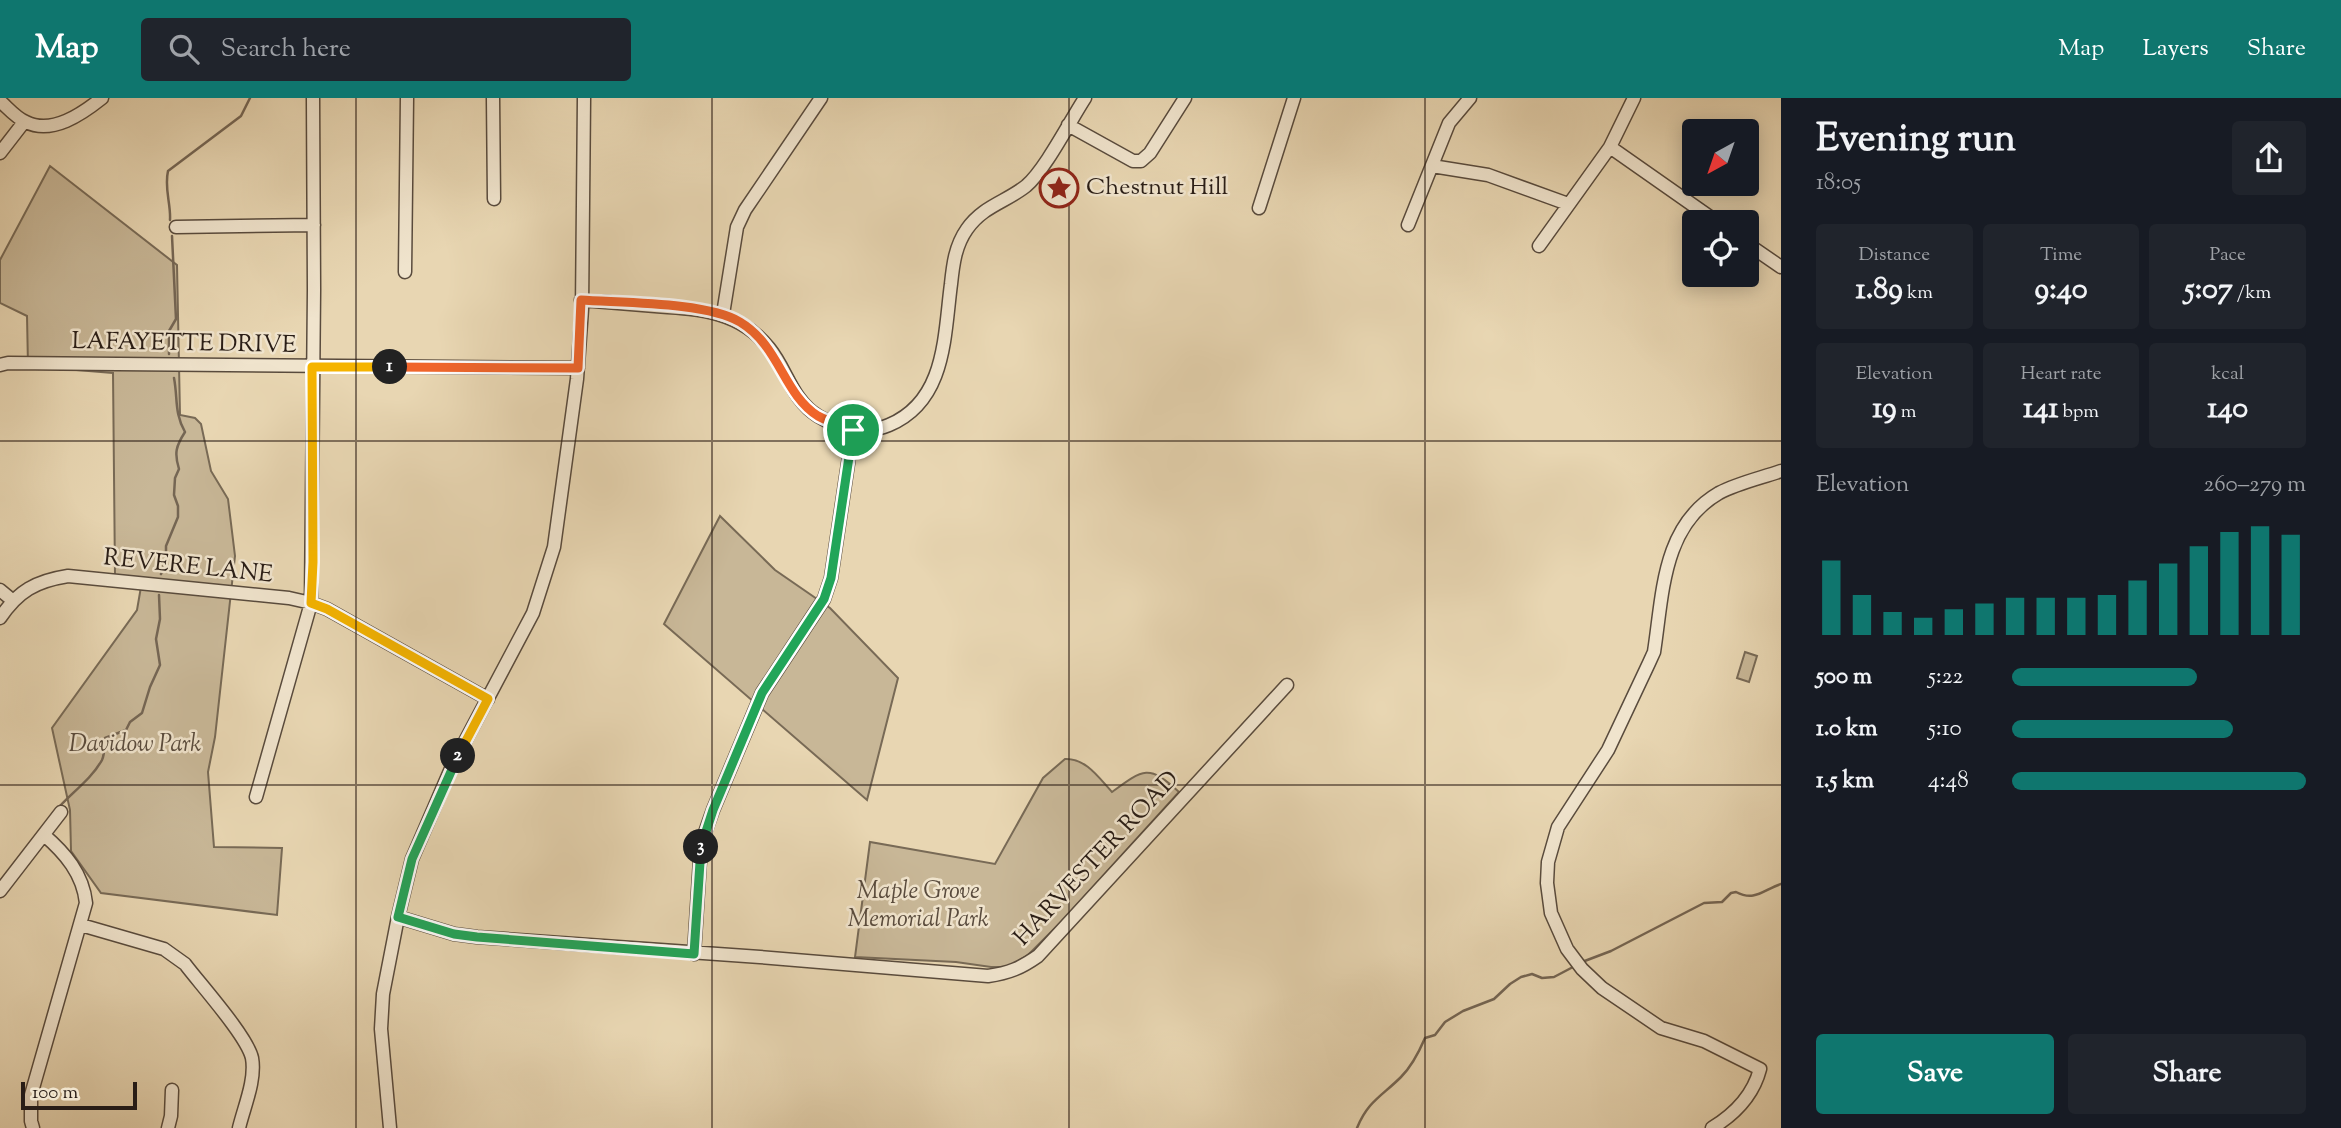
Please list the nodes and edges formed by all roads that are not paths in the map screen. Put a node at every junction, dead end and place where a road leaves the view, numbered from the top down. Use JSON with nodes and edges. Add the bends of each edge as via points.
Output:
{"nodes":[{"id":1,"x":102,"y":98,"type":"edge"},
{"id":2,"x":313,"y":98,"type":"edge"},
{"id":3,"x":407,"y":98,"type":"edge"},
{"id":4,"x":494,"y":98,"type":"edge"},
{"id":5,"x":584,"y":98,"type":"edge"},
{"id":6,"x":821,"y":98,"type":"edge"},
{"id":7,"x":1085,"y":98,"type":"edge"},
{"id":8,"x":1185,"y":98,"type":"edge"},
{"id":9,"x":1294,"y":98,"type":"edge"},
{"id":10,"x":1470,"y":98,"type":"edge"},
{"id":11,"x":1633,"y":98,"type":"edge"},
{"id":12,"x":0,"y":101,"type":"edge"},
{"id":13,"x":24,"y":122,"type":"junction"},
{"id":14,"x":1068,"y":125,"type":"junction"},
{"id":15,"x":1610,"y":148,"type":"junction"},
{"id":16,"x":0,"y":153,"type":"edge"},
{"id":17,"x":1432,"y":166,"type":"junction"},
{"id":18,"x":494,"y":199,"type":"dead end"},
{"id":19,"x":1568,"y":204,"type":"junction"},
{"id":20,"x":1259,"y":208,"type":"dead end"},
{"id":21,"x":1700,"y":210,"type":"edge"},
{"id":22,"x":314,"y":225,"type":"junction"},
{"id":23,"x":1408,"y":225,"type":"dead end"},
{"id":24,"x":176,"y":227,"type":"dead end"},
{"id":25,"x":1539,"y":246,"type":"dead end"},
{"id":26,"x":1759,"y":252,"type":"edge"},
{"id":27,"x":1781,"y":267,"type":"edge"},
{"id":28,"x":405,"y":272,"type":"dead end"},
{"id":29,"x":581,"y":300,"type":"junction"},
{"id":30,"x":723,"y":314,"type":"junction"},
{"id":31,"x":0,"y":365,"type":"edge"},
{"id":32,"x":312,"y":367,"type":"junction"},
{"id":33,"x":578,"y":368,"type":"junction"},
{"id":34,"x":853,"y":430,"type":"junction"},
{"id":35,"x":1781,"y":471,"type":"edge"},
{"id":36,"x":0,"y":590,"type":"edge"},
{"id":37,"x":12,"y":600,"type":"junction"},
{"id":38,"x":311,"y":603,"type":"junction"},
{"id":39,"x":0,"y":618,"type":"edge"},
{"id":40,"x":1287,"y":685,"type":"dead end"},
{"id":41,"x":488,"y":699,"type":"junction"},
{"id":42,"x":256,"y":797,"type":"dead end"},
{"id":43,"x":61,"y":812,"type":"dead end"},
{"id":44,"x":44,"y":835,"type":"junction"},
{"id":45,"x":0,"y":891,"type":"edge"},
{"id":46,"x":398,"y":917,"type":"junction"},
{"id":47,"x":81,"y":925,"type":"junction"},
{"id":48,"x":694,"y":954,"type":"junction"},
{"id":49,"x":172,"y":1090,"type":"dead end"},
{"id":50,"x":33,"y":1128,"type":"edge"},
{"id":51,"x":168,"y":1128,"type":"edge"},
{"id":52,"x":239,"y":1128,"type":"edge"},
{"id":53,"x":390,"y":1128,"type":"edge"},
{"id":54,"x":1712,"y":1128,"type":"edge"}],
"edges":[{"from":1,"to":13,"type":"street","via":[[60,124],[39,127]]},
{"from":2,"to":22,"type":"street"},
{"from":3,"to":28,"type":"street"},
{"from":4,"to":18,"type":"street"},
{"from":5,"to":29,"type":"street"},
{"from":6,"to":30,"type":"street","via":[[745,209],[737,227]]},
{"from":7,"to":14,"type":"street"},
{"from":8,"to":14,"type":"street","via":[[1140,162]]},
{"from":9,"to":20,"type":"street"},
{"from":10,"to":17,"type":"street","via":[[1449,123]]},
{"from":11,"to":15,"type":"street"},
{"from":12,"to":13,"type":"street"},
{"from":13,"to":16,"type":"street"},
{"from":14,"to":34,"type":"street","via":[[1037,175],[983,212],[958,244],[936,378],[927,395],[898,421],[870,431]]},
{"from":15,"to":19,"type":"street"},
{"from":15,"to":21,"type":"street"},
{"from":17,"to":19,"type":"street","via":[[1488,175]]},
{"from":17,"to":23,"type":"street"},
{"from":19,"to":25,"type":"street"},
{"from":22,"to":24,"type":"street"},
{"from":22,"to":32,"type":"street"},
{"from":26,"to":27,"type":"street"},
{"from":29,"to":30,"type":"street"},
{"from":29,"to":33,"type":"street"},
{"from":30,"to":34,"type":"street","via":[[739,321],[770,349],[793,391],[817,415]]},
{"from":31,"to":32,"type":"street","name":"LAFAYETTE DRIVE"},
{"from":32,"to":33,"type":"street","name":"LAFAYETTE DRIVE"},
{"from":32,"to":38,"type":"street"},
{"from":33,"to":41,"type":"street","via":[[554,547],[533,613]]},
{"from":34,"to":48,"type":"street","via":[[824,599],[762,693],[701,844]]},
{"from":35,"to":54,"type":"street","via":[[1720,493],[1688,521],[1674,543],[1654,652],[1608,750],[1558,827],[1548,862],[1551,914],[1578,965],[1602,988],[1661,1028],[1704,1041],[1760,1069],[1748,1097]]},
{"from":36,"to":37,"type":"street"},
{"from":37,"to":38,"type":"street","name":"REVERE LANE","via":[[47,579],[68,576]]},
{"from":37,"to":39,"type":"street","name":"REVERE LANE"},
{"from":38,"to":41,"type":"street","name":"REVERE LANE"},
{"from":38,"to":42,"type":"street"},
{"from":40,"to":48,"type":"street","name":"HARVESTER ROAD","via":[[1023,967],[988,976]]},
{"from":41,"to":46,"type":"street","via":[[412,859]]},
{"from":43,"to":44,"type":"street"},
{"from":44,"to":45,"type":"street"},
{"from":44,"to":47,"type":"street","via":[[60,848],[84,886]]},
{"from":46,"to":48,"type":"street","name":"HARVESTER ROAD","via":[[477,937]]},
{"from":46,"to":53,"type":"street","via":[[381,1028]]},
{"from":47,"to":50,"type":"street","via":[[32,1095]]},
{"from":47,"to":52,"type":"street","via":[[164,948],[185,964],[238,1032],[252,1057]]},
{"from":49,"to":51,"type":"street"}]}
